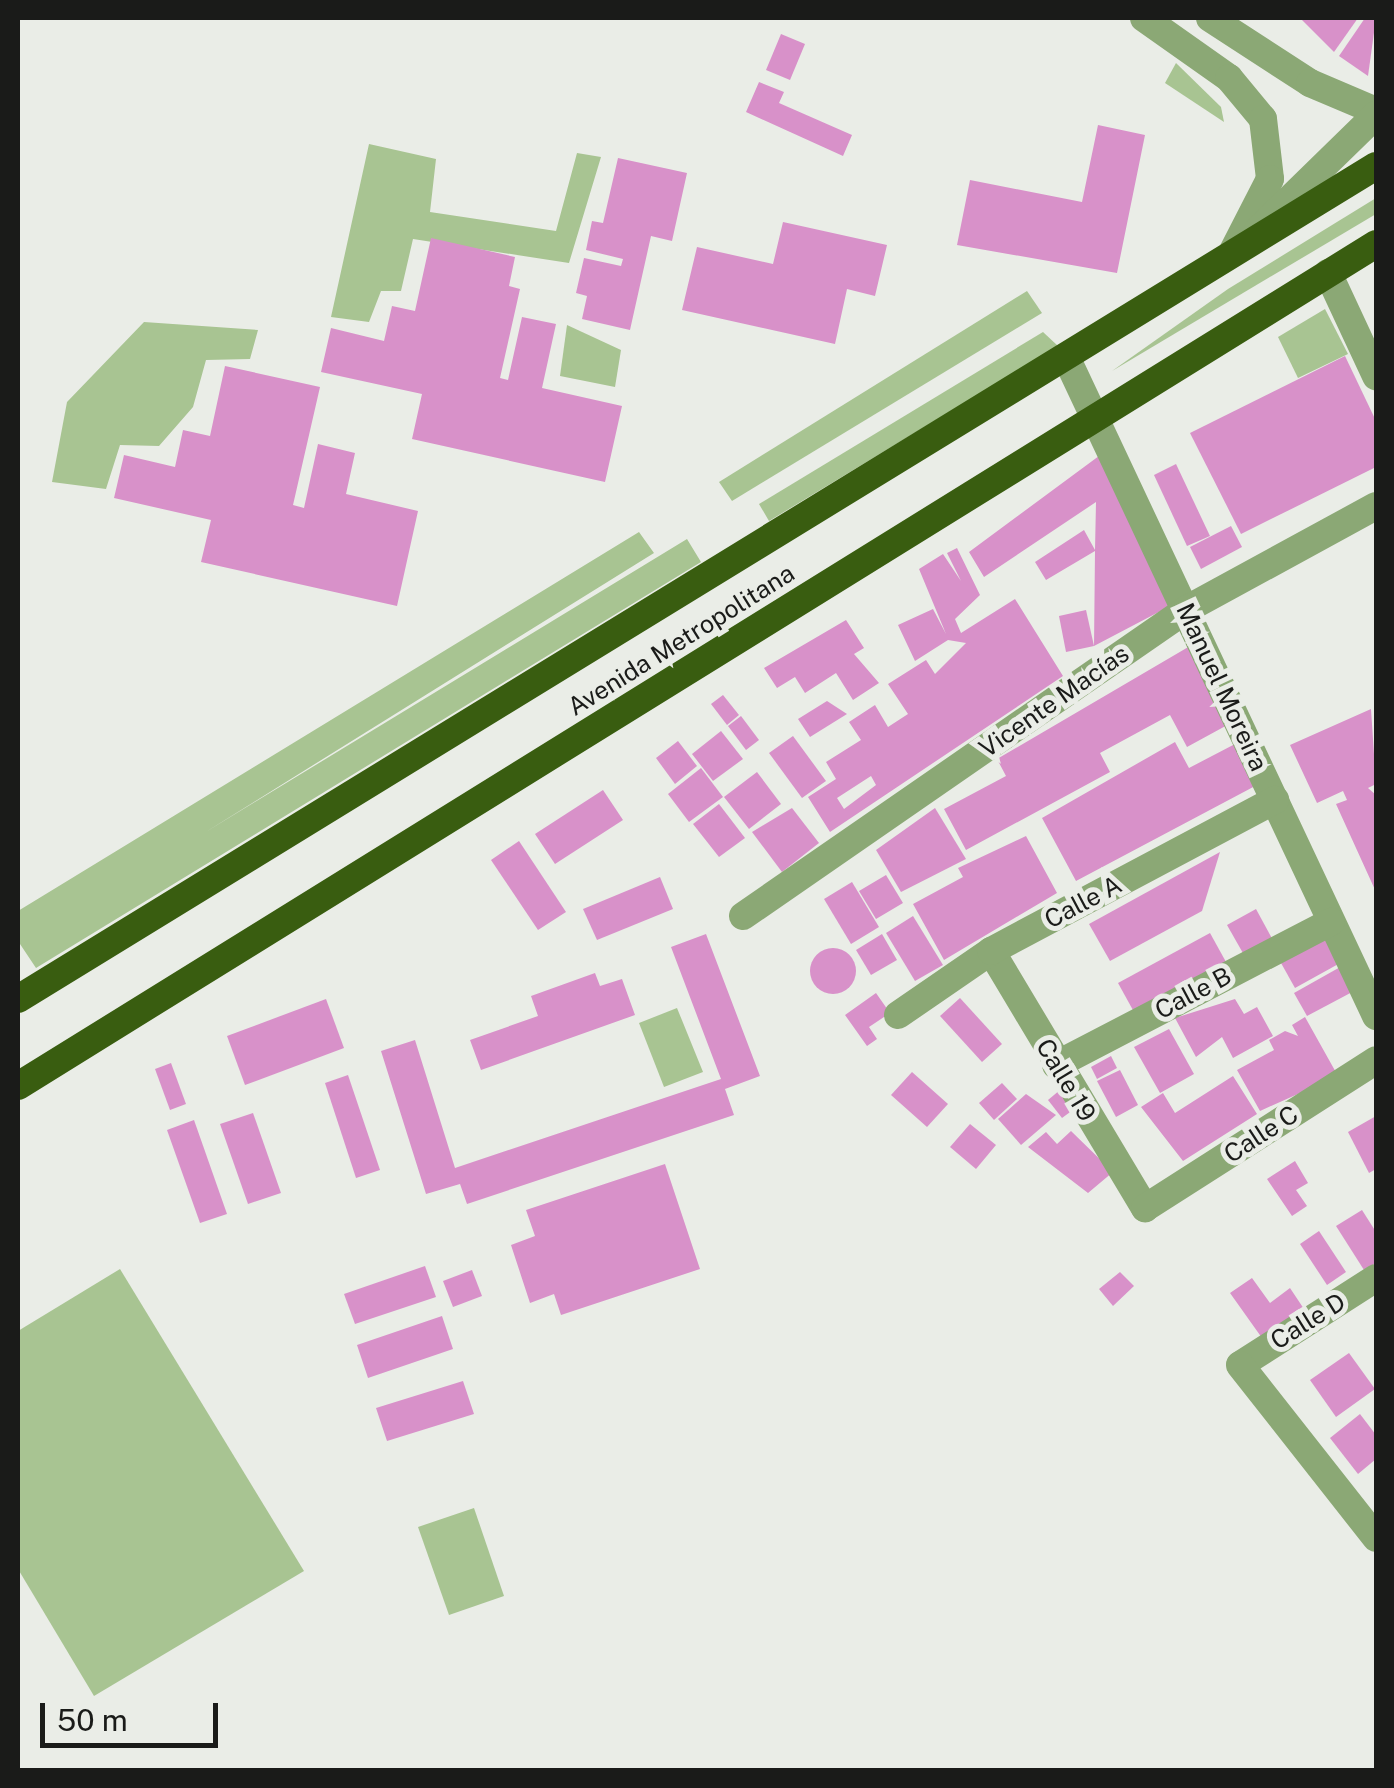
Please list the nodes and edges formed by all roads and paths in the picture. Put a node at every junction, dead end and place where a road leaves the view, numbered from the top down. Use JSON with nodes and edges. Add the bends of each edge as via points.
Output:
{"nodes":[{"id":1,"x":1144,"y":18,"type":"edge"},
{"id":2,"x":1210,"y":18,"type":"edge"},
{"id":3,"x":1376,"y":113,"type":"edge"},
{"id":4,"x":1376,"y":166,"type":"edge"},
{"id":5,"x":1376,"y":244,"type":"edge"},
{"id":6,"x":1230,"y":254,"type":"junction"},
{"id":7,"x":1328,"y":273,"type":"junction"},
{"id":8,"x":1067,"y":358,"type":"junction"},
{"id":9,"x":1376,"y":376,"type":"edge"},
{"id":10,"x":1092,"y":413,"type":"junction"},
{"id":11,"x":1376,"y":506,"type":"edge"},
{"id":12,"x":1187,"y":610,"type":"junction"},
{"id":13,"x":1275,"y":800,"type":"junction"},
{"id":14,"x":743,"y":916,"type":"dead end"},
{"id":15,"x":1331,"y":922,"type":"junction"},
{"id":16,"x":991,"y":951,"type":"junction"},
{"id":17,"x":18,"y":999,"type":"edge"},
{"id":18,"x":898,"y":1015,"type":"dead end"},
{"id":19,"x":1376,"y":1016,"type":"edge"},
{"id":20,"x":1376,"y":1060,"type":"edge"},
{"id":21,"x":1056,"y":1065,"type":"junction"},
{"id":22,"x":18,"y":1086,"type":"edge"},
{"id":23,"x":1145,"y":1208,"type":"joint"},
{"id":24,"x":1376,"y":1278,"type":"edge"},
{"id":25,"x":1376,"y":1538,"type":"edge"}],
"edges":[{"from":1,"to":6,"type":"street","via":[[1229,78],[1263,119],[1272,148],[1266,192]]},
{"from":2,"to":3,"type":"street","via":[[1310,83]]},
{"from":3,"to":6,"type":"street"},
{"from":4,"to":6,"type":"highway","name":"Avenida Metropolitana"},
{"from":5,"to":7,"type":"highway","name":"Avenida Metropolitana"},
{"from":6,"to":8,"type":"highway","name":"Avenida Metropolitana"},
{"from":7,"to":9,"type":"street"},
{"from":7,"to":10,"type":"highway","name":"Avenida Metropolitana"},
{"from":8,"to":10,"type":"street","name":"Manuel Moreira"},
{"from":8,"to":17,"type":"highway","name":"Avenida Metropolitana"},
{"from":10,"to":12,"type":"street","name":"Manuel Moreira"},
{"from":10,"to":22,"type":"highway","name":"Avenida Metropolitana"},
{"from":11,"to":12,"type":"street","name":"Vicente Macías"},
{"from":12,"to":13,"type":"street","name":"Manuel Moreira"},
{"from":12,"to":14,"type":"street","name":"Vicente Macías"},
{"from":13,"to":15,"type":"street","name":"Manuel Moreira"},
{"from":13,"to":16,"type":"street","name":"Calle A"},
{"from":15,"to":19,"type":"street","name":"Manuel Moreira"},
{"from":15,"to":21,"type":"street","name":"Calle B"},
{"from":16,"to":18,"type":"street","name":"Calle A"},
{"from":16,"to":21,"type":"street","name":"Calle 19"},
{"from":20,"to":23,"type":"street","name":"Calle C"},
{"from":21,"to":23,"type":"street","name":"Calle 19"},
{"from":24,"to":25,"type":"street","name":"Calle D","via":[[1240,1365]]}]}
